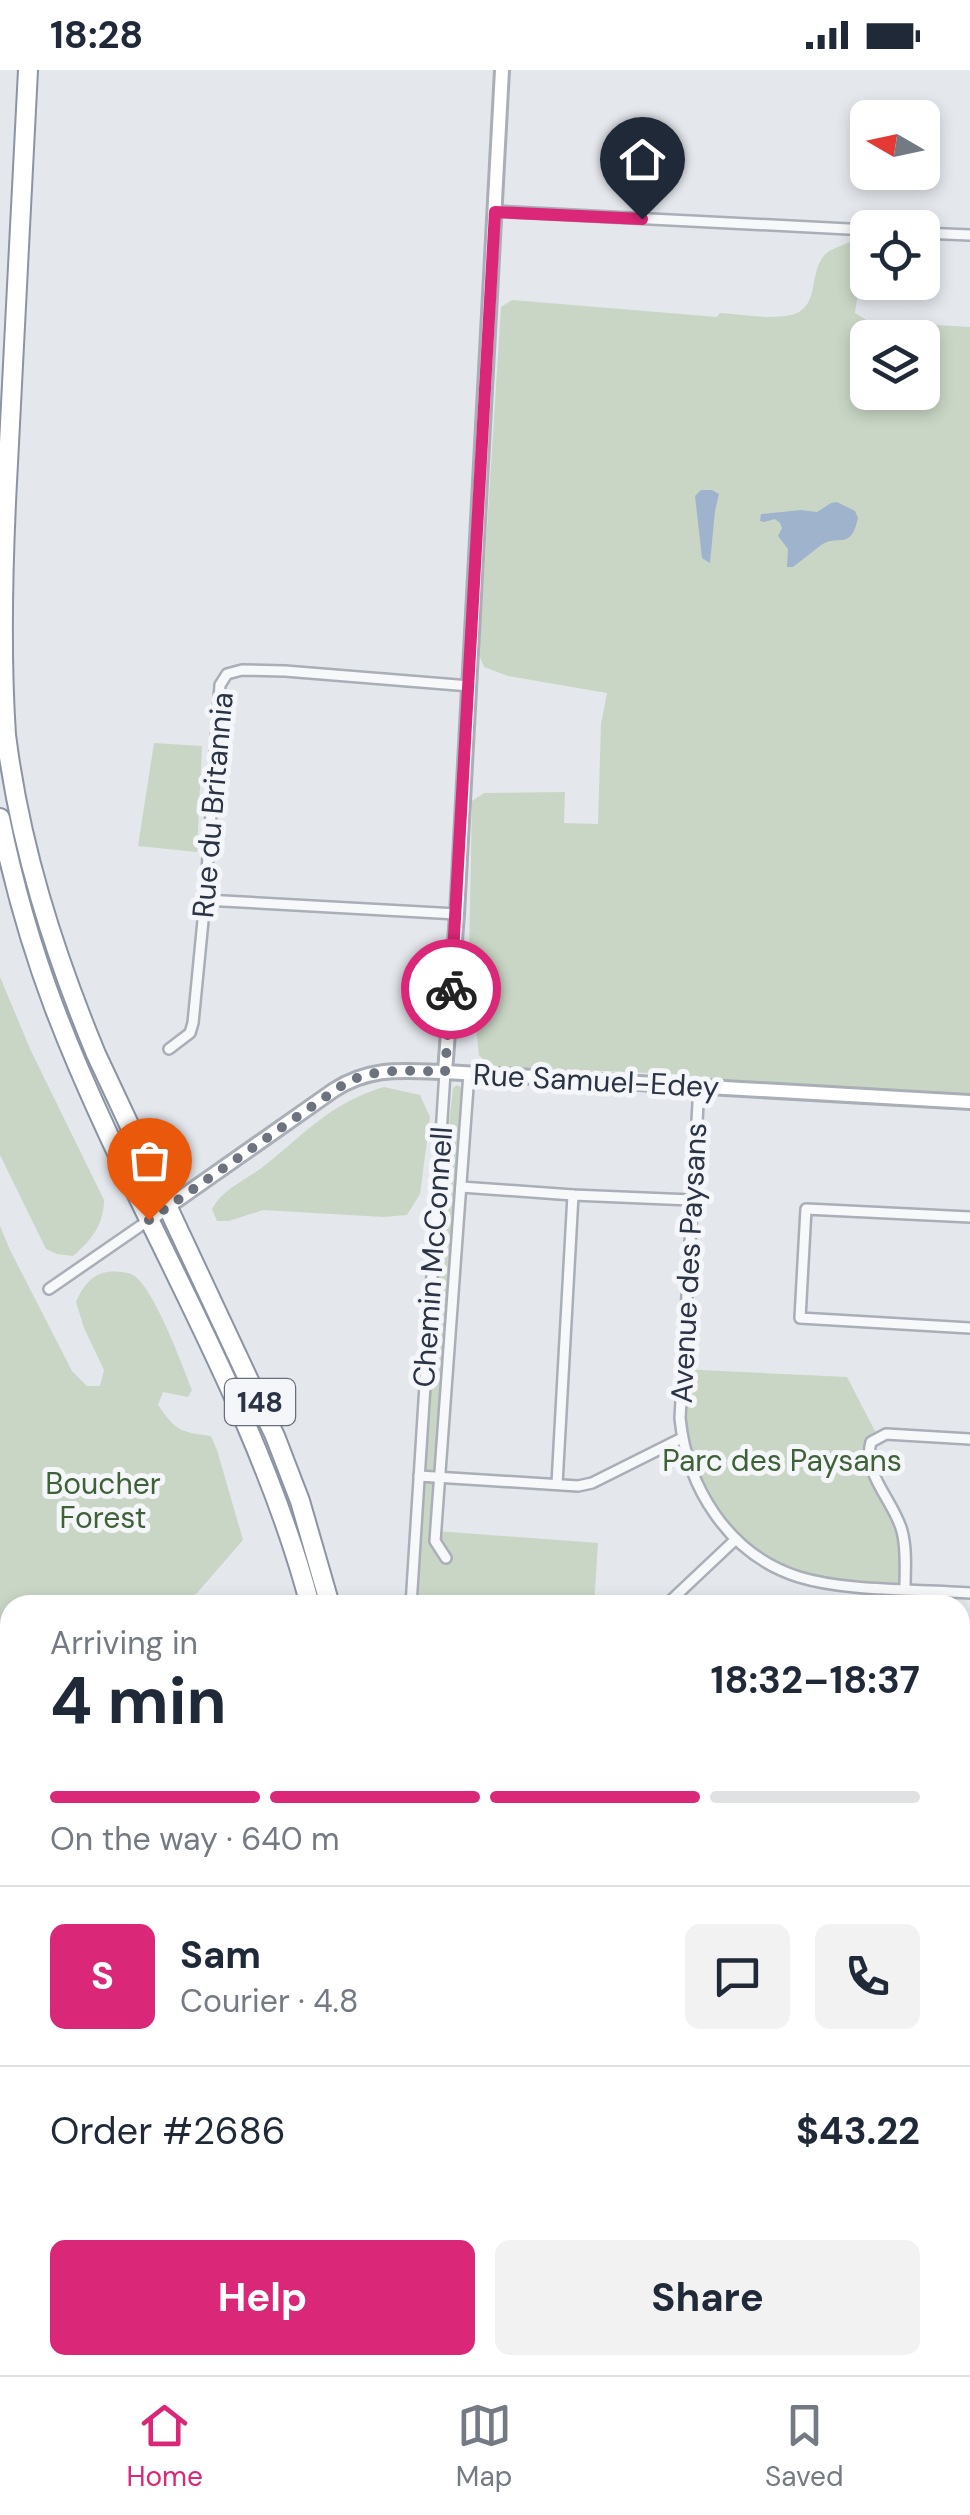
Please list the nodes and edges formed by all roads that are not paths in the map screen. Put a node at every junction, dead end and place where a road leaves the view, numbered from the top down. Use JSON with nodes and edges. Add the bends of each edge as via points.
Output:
{"nodes":[{"id":1,"x":28,"y":70,"type":"edge"},
{"id":2,"x":502,"y":70,"type":"edge"},
{"id":3,"x":495,"y":212,"type":"junction"},
{"id":4,"x":850,"y":229,"type":"edge"},
{"id":5,"x":940,"y":234,"type":"edge"},
{"id":6,"x":970,"y":236,"type":"edge"},
{"id":7,"x":470,"y":686,"type":"junction"},
{"id":8,"x":0,"y":818,"type":"edge"},
{"id":9,"x":205,"y":900,"type":"junction"},
{"id":10,"x":457,"y":914,"type":"junction"},
{"id":11,"x":170,"y":1050,"type":"dead end"},
{"id":12,"x":445,"y":1072,"type":"junction"},
{"id":13,"x":470,"y":1073,"type":"junction"},
{"id":14,"x":699,"y":1086,"type":"junction"},
{"id":15,"x":970,"y":1102,"type":"edge"},
{"id":16,"x":461,"y":1187,"type":"junction"},
{"id":17,"x":572,"y":1195,"type":"junction"},
{"id":18,"x":691,"y":1200,"type":"junction"},
{"id":19,"x":167,"y":1207,"type":"junction"},
{"id":20,"x":970,"y":1217,"type":"edge"},
{"id":21,"x":149,"y":1220,"type":"junction"},
{"id":22,"x":49,"y":1290,"type":"dead end"},
{"id":23,"x":970,"y":1328,"type":"edge"},
{"id":24,"x":682,"y":1438,"type":"junction"},
{"id":25,"x":970,"y":1439,"type":"edge"},
{"id":26,"x":419,"y":1476,"type":"junction"},
{"id":27,"x":441,"y":1478,"type":"junction"},
{"id":28,"x":557,"y":1484,"type":"junction"},
{"id":29,"x":736,"y":1539,"type":"junction"},
{"id":30,"x":446,"y":1558,"type":"dead end"},
{"id":31,"x":904,"y":1588,"type":"junction"},
{"id":32,"x":970,"y":1592,"type":"edge"},
{"id":33,"x":307,"y":1595,"type":"edge"},
{"id":34,"x":327,"y":1595,"type":"edge"},
{"id":35,"x":412,"y":1595,"type":"edge"},
{"id":36,"x":677,"y":1595,"type":"edge"}],
"edges":[{"from":1,"to":19,"type":"highway","number":"148","via":[[2,573],[6,730],[23,834],[54,947]]},
{"from":2,"to":3,"type":"street","name":"Chemin McConnell"},
{"from":3,"to":4,"type":"street"},
{"from":3,"to":7,"type":"street","name":"Chemin McConnell"},
{"from":5,"to":6,"type":"street"},
{"from":7,"to":9,"type":"street","name":"Rue du Britannia","via":[[279,670],[227,674],[220,685]]},
{"from":7,"to":10,"type":"street","name":"Chemin McConnell"},
{"from":8,"to":21,"type":"highway","number":"148","via":[[54,1008]]},
{"from":9,"to":10,"type":"street"},
{"from":9,"to":11,"type":"street","name":"Rue du Britannia","via":[[193,1022]]},
{"from":10,"to":12,"type":"street","name":"Chemin McConnell"},
{"from":12,"to":13,"type":"street","name":"Rue Samuel-Edey"},
{"from":12,"to":19,"type":"street","name":"Rue Samuel-Edey","via":[[358,1076]]},
{"from":12,"to":26,"type":"street","name":"Chemin McConnell"},
{"from":13,"to":14,"type":"street","name":"Rue Samuel-Edey"},
{"from":13,"to":16,"type":"street"},
{"from":14,"to":15,"type":"street","name":"Rue Samuel-Edey"},
{"from":14,"to":18,"type":"street","name":"Avenue des Paysans"},
{"from":16,"to":17,"type":"street"},
{"from":16,"to":27,"type":"street"},
{"from":17,"to":18,"type":"street"},
{"from":17,"to":28,"type":"street"},
{"from":18,"to":24,"type":"street","name":"Avenue des Paysans"},
{"from":19,"to":21,"type":"street","name":"Rue Samuel-Edey"},
{"from":19,"to":34,"type":"highway","number":"148","via":[[274,1436]]},
{"from":20,"to":23,"type":"street","via":[[806,1208],[800,1318]]},
{"from":21,"to":22,"type":"street","name":"Rue Samuel-Edey"},
{"from":21,"to":33,"type":"highway","number":"148","via":[[250,1433]]},
{"from":24,"to":28,"type":"street","via":[[592,1483]]},
{"from":24,"to":29,"type":"street","name":"Avenue des Paysans","via":[[706,1500]]},
{"from":25,"to":31,"type":"street","via":[[886,1434],[871,1442],[870,1466],[902,1530]]},
{"from":26,"to":27,"type":"street"},
{"from":26,"to":35,"type":"street","name":"Chemin McConnell"},
{"from":27,"to":28,"type":"street"},
{"from":27,"to":30,"type":"street","via":[[435,1541]]},
{"from":29,"to":31,"type":"street","name":"Avenue des Paysans","via":[[798,1576]]},
{"from":29,"to":36,"type":"street"},
{"from":31,"to":32,"type":"street","name":"Avenue des Paysans"}]}
